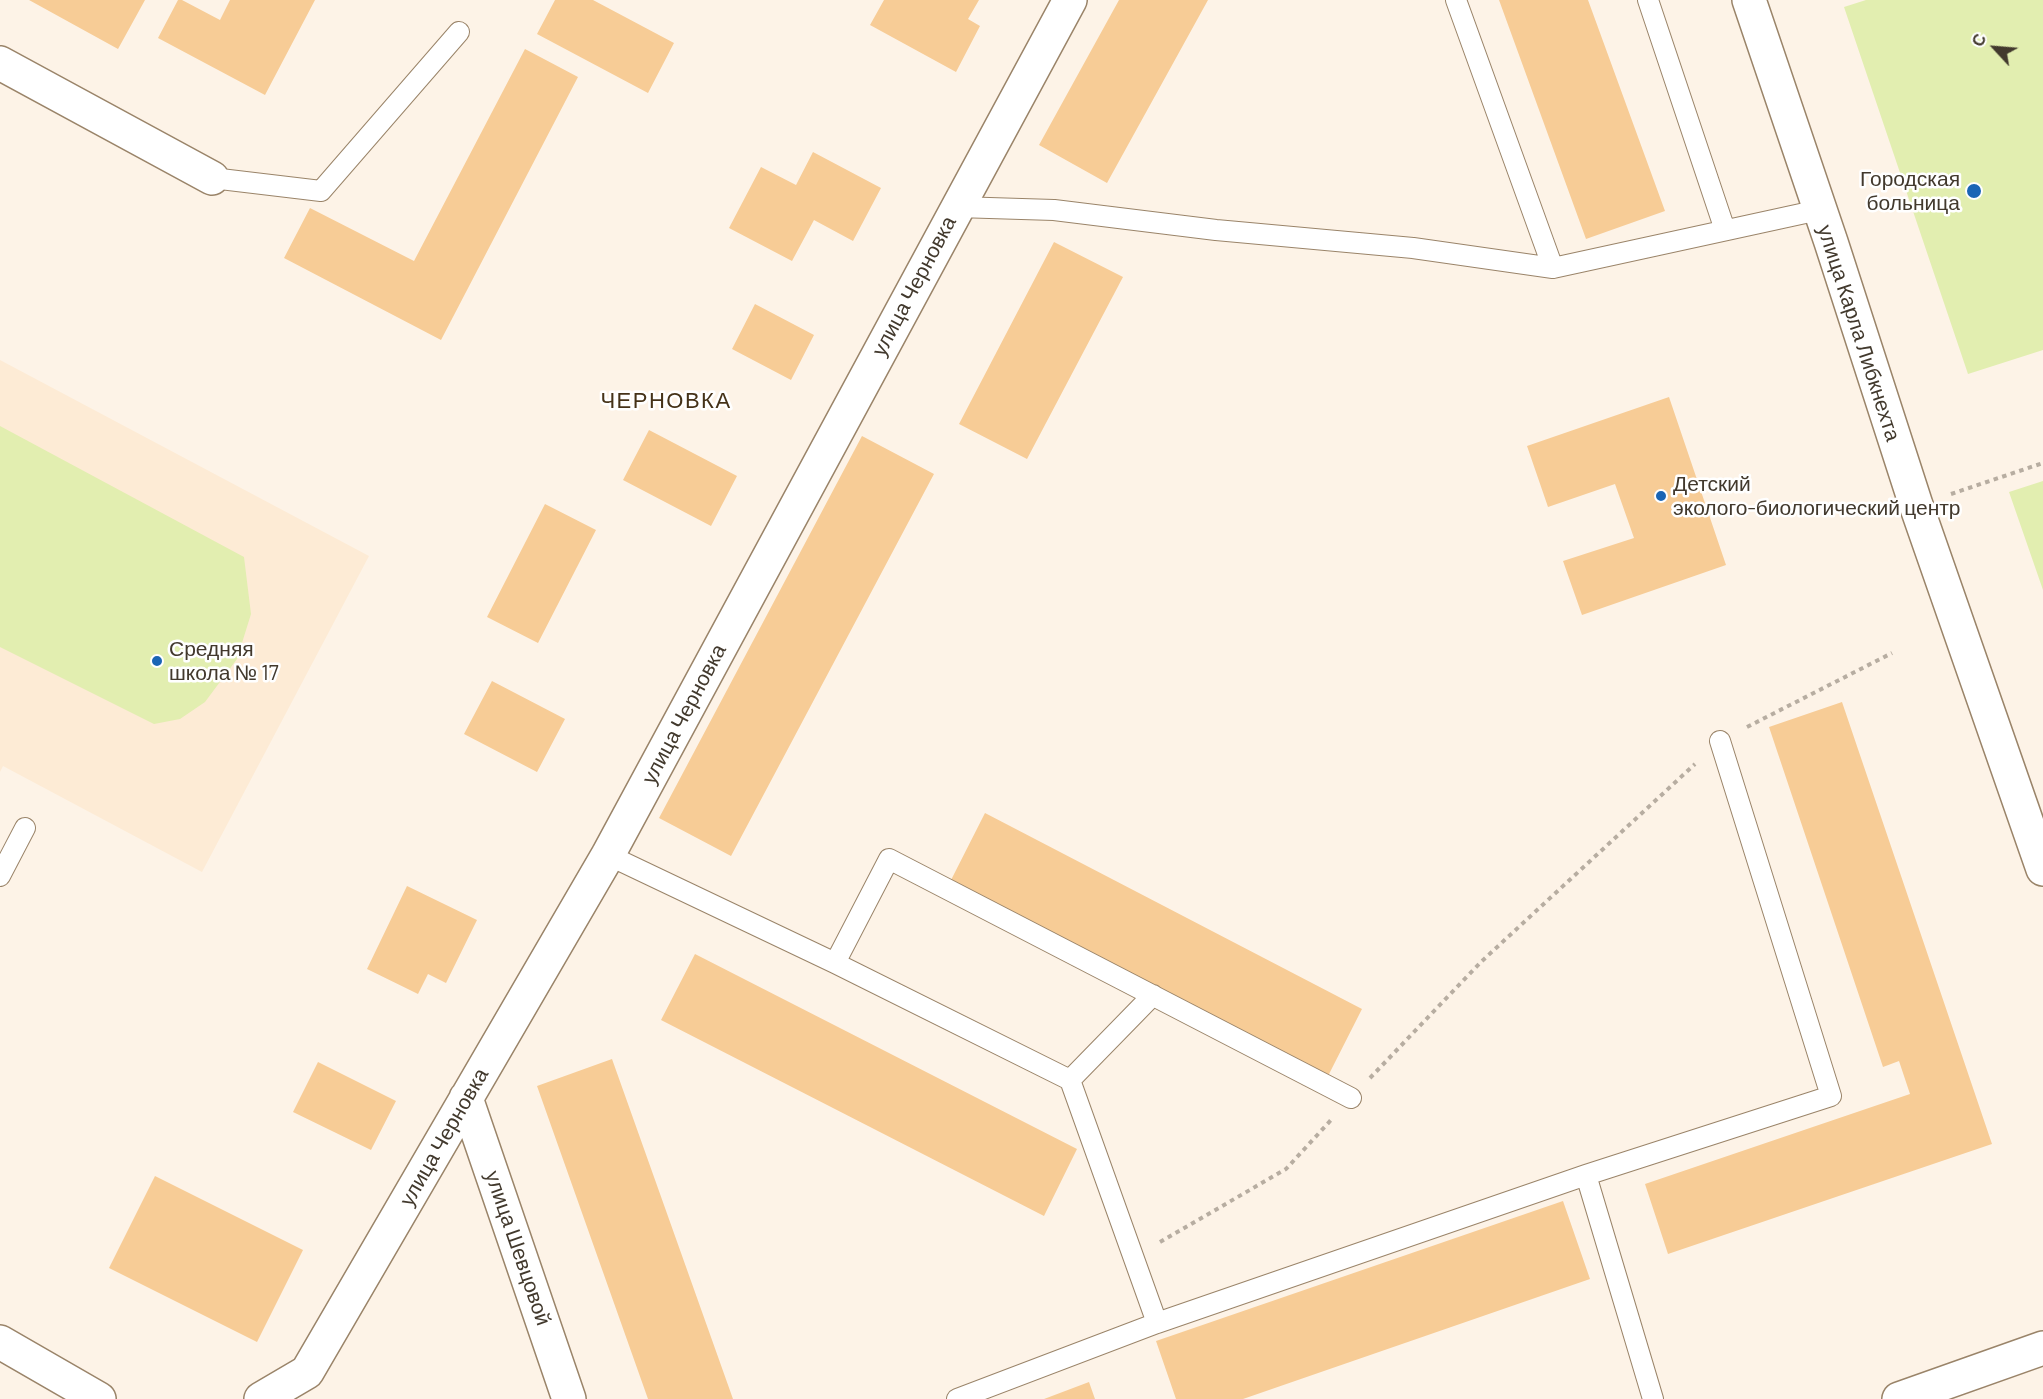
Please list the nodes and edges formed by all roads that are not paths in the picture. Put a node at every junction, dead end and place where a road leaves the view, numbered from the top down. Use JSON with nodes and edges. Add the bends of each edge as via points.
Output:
{"nodes":[{"id":1,"x":1070,"y":0,"type":"edge"},
{"id":2,"x":1456,"y":0,"type":"edge"},
{"id":3,"x":1648,"y":0,"type":"edge"},
{"id":4,"x":1756,"y":2,"type":"edge"},
{"id":5,"x":459,"y":32,"type":"dead end"},
{"id":6,"x":0,"y":63,"type":"edge"},
{"id":7,"x":212,"y":177,"type":"joint"},
{"id":8,"x":957,"y":207,"type":"junction"},
{"id":9,"x":1819,"y":210,"type":"junction"},
{"id":10,"x":1725,"y":230,"type":"junction"},
{"id":11,"x":1553,"y":268,"type":"junction"},
{"id":12,"x":1720,"y":741,"type":"road end"},
{"id":13,"x":25,"y":828,"type":"dead end"},
{"id":14,"x":608,"y":855,"type":"junction"},
{"id":15,"x":2043,"y":869,"type":"edge"},
{"id":16,"x":0,"y":876,"type":"edge"},
{"id":17,"x":835,"y":963,"type":"junction"},
{"id":18,"x":1153,"y":995,"type":"junction"},
{"id":19,"x":1070,"y":1080,"type":"junction"},
{"id":20,"x":466,"y":1098,"type":"junction"},
{"id":21,"x":1351,"y":1098,"type":"road end"},
{"id":22,"x":1586,"y":1175,"type":"junction"},
{"id":23,"x":1157,"y":1323,"type":"junction"},
{"id":24,"x":0,"y":1342,"type":"edge"},
{"id":25,"x":2043,"y":1348,"type":"edge"},
{"id":26,"x":99,"y":1399,"type":"edge"},
{"id":27,"x":261,"y":1399,"type":"edge"},
{"id":28,"x":569,"y":1399,"type":"edge"},
{"id":29,"x":957,"y":1399,"type":"edge"},
{"id":30,"x":1653,"y":1399,"type":"edge"},
{"id":31,"x":1899,"y":1399,"type":"edge"}],
"edges":[{"from":1,"to":8,"type":"street","name":"улица Черновка"},
{"from":2,"to":11,"type":"lane"},
{"from":3,"to":10,"type":"lane"},
{"from":4,"to":9,"type":"street","name":"улица Карла Либкнехта"},
{"from":5,"to":7,"type":"lane","via":[[321,191]]},
{"from":6,"to":7,"type":"street"},
{"from":8,"to":11,"type":"lane","via":[[1054,210],[1413,248]]},
{"from":8,"to":14,"type":"street","name":"улица Черновка"},
{"from":9,"to":10,"type":"lane"},
{"from":9,"to":15,"type":"street","name":"улица Карла Либкнехта","via":[[1916,505]]},
{"from":10,"to":11,"type":"lane"},
{"from":12,"to":22,"type":"lane","via":[[1831,1096]]},
{"from":13,"to":16,"type":"lane"},
{"from":14,"to":17,"type":"lane"},
{"from":14,"to":20,"type":"street","name":"улица Черновка"},
{"from":17,"to":18,"type":"lane","via":[[889,859]]},
{"from":17,"to":19,"type":"lane"},
{"from":18,"to":19,"type":"lane"},
{"from":18,"to":21,"type":"lane"},
{"from":19,"to":23,"type":"lane"},
{"from":20,"to":27,"type":"street","name":"улица Черновка","via":[[307,1372]]},
{"from":20,"to":28,"type":"street","name":"улица Шевцовой"},
{"from":22,"to":23,"type":"lane"},
{"from":22,"to":30,"type":"lane"},
{"from":23,"to":29,"type":"lane"},
{"from":24,"to":26,"type":"street"},
{"from":25,"to":31,"type":"street"}]}
